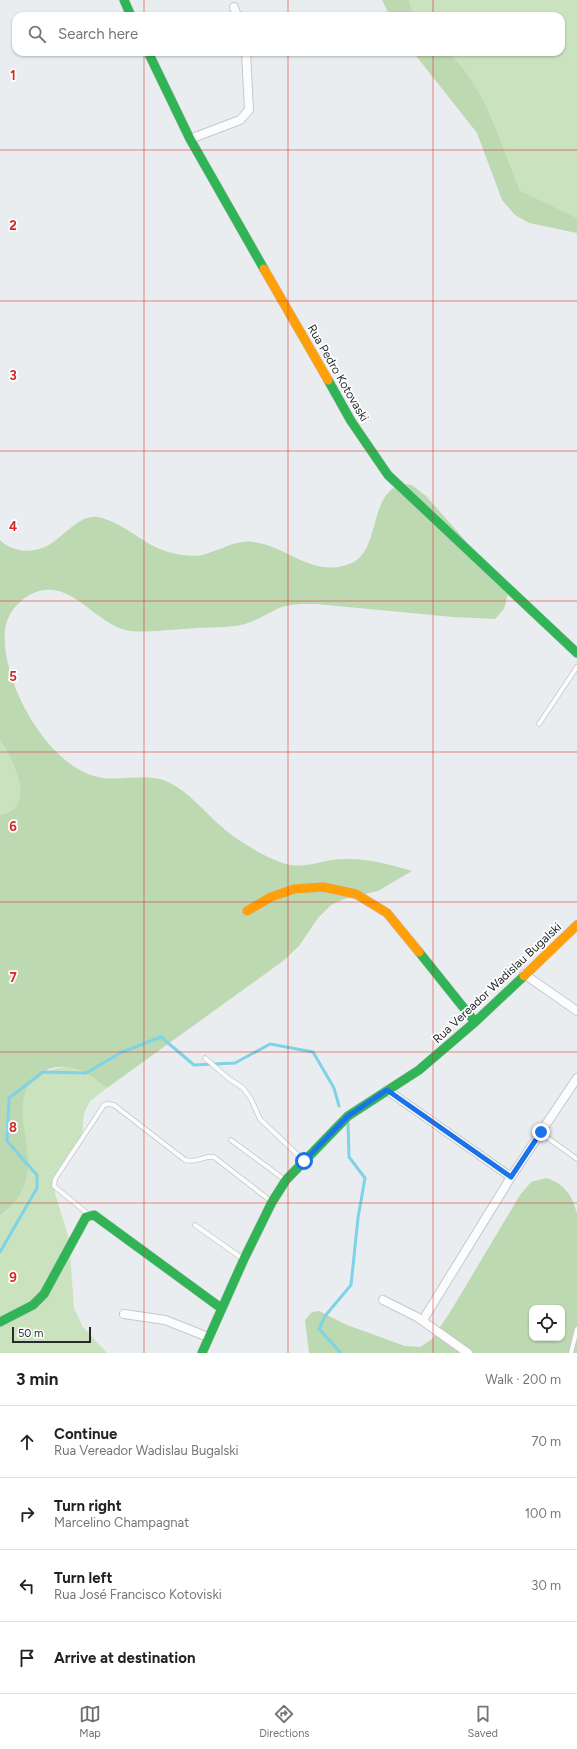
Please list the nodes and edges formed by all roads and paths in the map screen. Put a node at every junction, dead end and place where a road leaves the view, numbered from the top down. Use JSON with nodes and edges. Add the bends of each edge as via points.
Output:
{"nodes":[{"id":1,"x":124,"y":0,"type":"edge"},
{"id":2,"x":234,"y":7,"type":"dead end"},
{"id":3,"x":129,"y":12,"type":"edge"},
{"id":4,"x":236,"y":12,"type":"edge"},
{"id":5,"x":150,"y":56,"type":"edge"},
{"id":6,"x":246,"y":56,"type":"edge"},
{"id":7,"x":190,"y":139,"type":"junction"},
{"id":8,"x":577,"y":653,"type":"edge"},
{"id":9,"x":577,"y":667,"type":"edge"},
{"id":10,"x":539,"y":724,"type":"dead end"},
{"id":11,"x":247,"y":911,"type":"dead end"},
{"id":12,"x":577,"y":925,"type":"edge"},
{"id":13,"x":524,"y":974,"type":"junction"},
{"id":14,"x":577,"y":1011,"type":"edge"},
{"id":15,"x":475,"y":1022,"type":"junction"},
{"id":16,"x":205,"y":1058,"type":"dead end"},
{"id":17,"x":577,"y":1078,"type":"edge"},
{"id":18,"x":387,"y":1090,"type":"junction"},
{"id":19,"x":541,"y":1132,"type":"junction"},
{"id":20,"x":231,"y":1140,"type":"dead end"},
{"id":21,"x":577,"y":1159,"type":"edge"},
{"id":22,"x":304,"y":1161,"type":"junction"},
{"id":23,"x":511,"y":1177,"type":"junction"},
{"id":24,"x":286,"y":1180,"type":"junction"},
{"id":25,"x":272,"y":1202,"type":"junction"},
{"id":26,"x":90,"y":1215,"type":"junction"},
{"id":27,"x":194,"y":1225,"type":"dead end"},
{"id":28,"x":244,"y":1259,"type":"junction"},
{"id":29,"x":383,"y":1300,"type":"dead end"},
{"id":30,"x":221,"y":1308,"type":"junction"},
{"id":31,"x":124,"y":1314,"type":"dead end"},
{"id":32,"x":423,"y":1320,"type":"junction"},
{"id":33,"x":0,"y":1322,"type":"edge"},
{"id":34,"x":577,"y":1329,"type":"edge"},
{"id":35,"x":208,"y":1337,"type":"junction"},
{"id":36,"x":202,"y":1353,"type":"edge"},
{"id":37,"x":468,"y":1353,"type":"edge"},
{"id":38,"x":571,"y":1353,"type":"edge"}],
"edges":[{"from":1,"to":3,"type":"street"},
{"from":2,"to":4,"type":"street"},
{"from":5,"to":7,"type":"street","name":"Rua Pedro Kotovaski"},
{"from":6,"to":7,"type":"street","via":[[249,110],[240,120]]},
{"from":7,"to":8,"type":"street","name":"Rua Pedro Kotovaski","via":[[351,421],[388,475]]},
{"from":9,"to":10,"type":"lane"},
{"from":11,"to":15,"type":"street","via":[[271,897],[294,888],[323,887],[356,894],[387,913]]},
{"from":12,"to":13,"type":"street","name":"Rua Vereador Wadislau Bugalski"},
{"from":13,"to":14,"type":"street"},
{"from":13,"to":15,"type":"street","name":"Rua Vereador Wadislau Bugalski"},
{"from":15,"to":18,"type":"street","name":"Rua Vereador Wadislau Bugalski","via":[[419,1070]]},
{"from":16,"to":22,"type":"lane","via":[[243,1088],[260,1119]]},
{"from":17,"to":19,"type":"street"},
{"from":18,"to":22,"type":"street","name":"Rua Vereador Wadislau Bugalski","via":[[348,1116]]},
{"from":18,"to":23,"type":"street"},
{"from":19,"to":21,"type":"lane"},
{"from":19,"to":23,"type":"street"},
{"from":20,"to":24,"type":"lane"},
{"from":22,"to":24,"type":"street","name":"Rua Vereador Wadislau Bugalski"},
{"from":23,"to":32,"type":"street"},
{"from":24,"to":25,"type":"street","name":"Rua Vereador Wadislau Bugalski"},
{"from":25,"to":26,"type":"lane","via":[[214,1157],[191,1162],[185,1160],[114,1105],[108,1104],[104,1105],[55,1178],[54,1186]]},
{"from":25,"to":28,"type":"street","name":"Rua Vereador Wadislau Bugalski"},
{"from":26,"to":30,"type":"street","via":[[94,1215]]},
{"from":26,"to":33,"type":"street","via":[[86,1217],[44,1294],[33,1305]]},
{"from":27,"to":28,"type":"lane"},
{"from":28,"to":30,"type":"street","name":"Rua Vereador Wadislau Bugalski"},
{"from":29,"to":32,"type":"street"},
{"from":30,"to":35,"type":"street","name":"Rua Vereador Wadislau Bugalski"},
{"from":31,"to":35,"type":"street","via":[[165,1320]]},
{"from":32,"to":37,"type":"street"},
{"from":34,"to":38,"type":"lane"},
{"from":35,"to":36,"type":"street","name":"Rua Vereador Wadislau Bugalski"}]}
